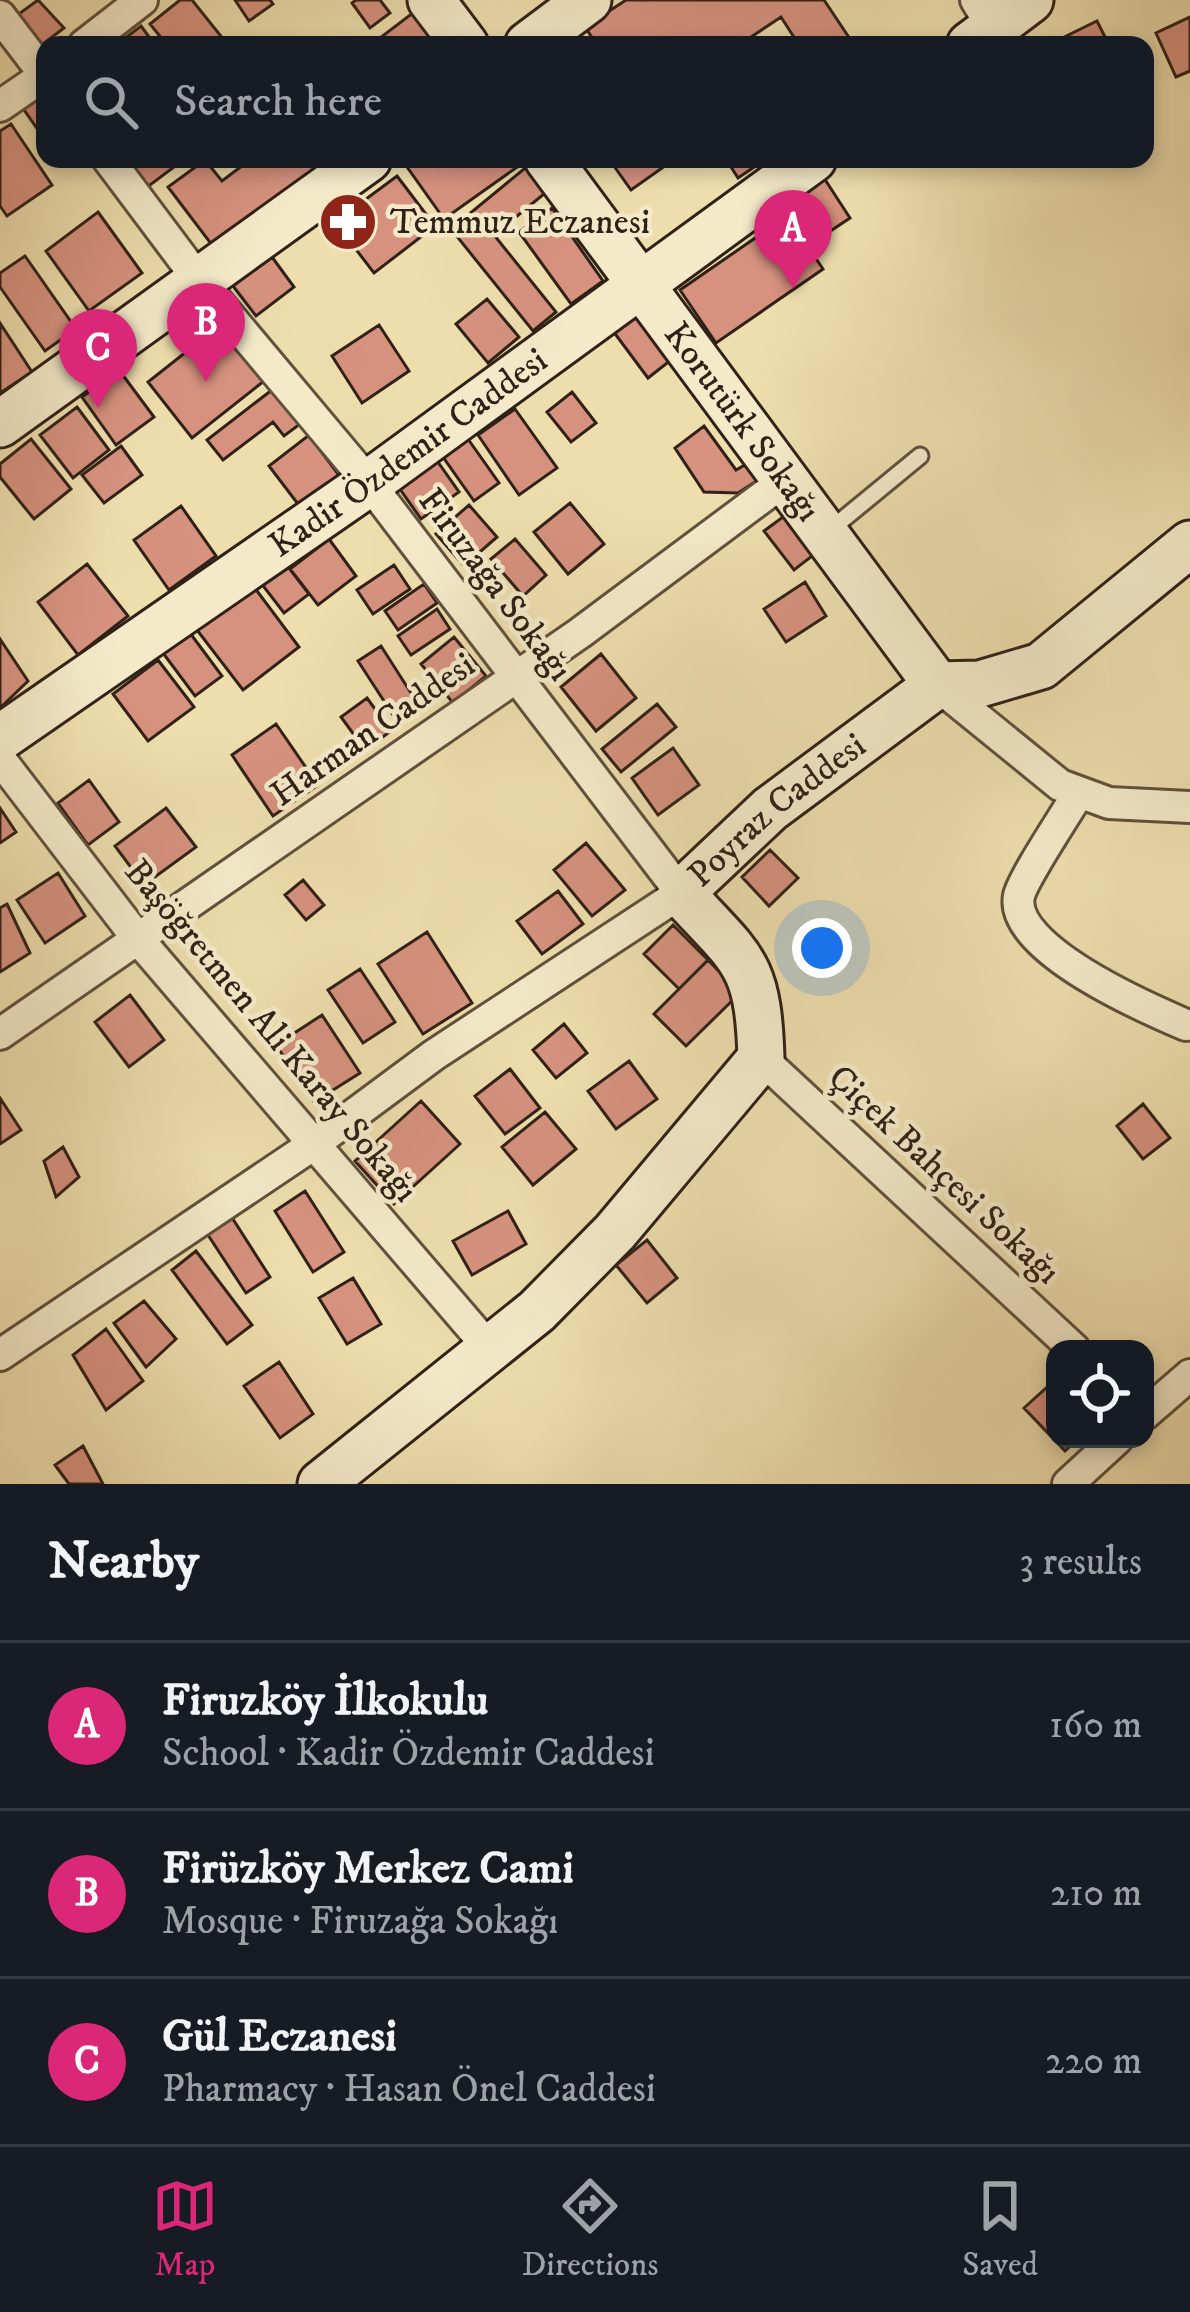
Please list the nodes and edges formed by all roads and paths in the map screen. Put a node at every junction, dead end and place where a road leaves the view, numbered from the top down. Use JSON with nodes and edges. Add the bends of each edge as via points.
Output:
{"nodes":[{"id":1,"x":142,"y":0,"type":"edge"},
{"id":2,"x":431,"y":0,"type":"edge"},
{"id":3,"x":588,"y":0,"type":"edge"},
{"id":4,"x":1030,"y":0,"type":"edge"},
{"id":5,"x":0,"y":16,"type":"edge"},
{"id":6,"x":979,"y":24,"type":"edge"},
{"id":7,"x":96,"y":36,"type":"edge"},
{"id":8,"x":457,"y":36,"type":"edge"},
{"id":9,"x":539,"y":36,"type":"edge"},
{"id":10,"x":36,"y":63,"type":"edge"},
{"id":11,"x":36,"y":81,"type":"edge"},
{"id":12,"x":0,"y":106,"type":"edge"},
{"id":13,"x":115,"y":168,"type":"edge"},
{"id":14,"x":355,"y":168,"type":"edge"},
{"id":15,"x":555,"y":168,"type":"edge"},
{"id":16,"x":801,"y":168,"type":"edge"},
{"id":17,"x":198,"y":279,"type":"junction"},
{"id":18,"x":640,"y":285,"type":"junction"},
{"id":19,"x":0,"y":424,"type":"edge"},
{"id":20,"x":920,"y":456,"type":"dead end"},
{"id":21,"x":784,"y":482,"type":"junction"},
{"id":22,"x":369,"y":483,"type":"junction"},
{"id":23,"x":823,"y":536,"type":"junction"},
{"id":24,"x":1190,"y":544,"type":"edge"},
{"id":25,"x":516,"y":678,"type":"junction"},
{"id":26,"x":937,"y":685,"type":"junction"},
{"id":27,"x":0,"y":738,"type":"edge"},
{"id":28,"x":0,"y":758,"type":"edge"},
{"id":29,"x":1079,"y":792,"type":"junction"},
{"id":30,"x":1190,"y":807,"type":"edge"},
{"id":31,"x":681,"y":893,"type":"junction"},
{"id":32,"x":138,"y":939,"type":"junction"},
{"id":33,"x":1186,"y":1024,"type":"dead end"},
{"id":34,"x":0,"y":1034,"type":"edge"},
{"id":35,"x":761,"y":1058,"type":"junction"},
{"id":36,"x":314,"y":1144,"type":"junction"},
{"id":37,"x":1064,"y":1340,"type":"edge"},
{"id":38,"x":490,"y":1349,"type":"junction"},
{"id":39,"x":0,"y":1355,"type":"edge"},
{"id":40,"x":1190,"y":1375,"type":"edge"},
{"id":41,"x":1154,"y":1406,"type":"edge"},
{"id":42,"x":1107,"y":1448,"type":"edge"},
{"id":43,"x":321,"y":1484,"type":"edge"},
{"id":44,"x":1067,"y":1484,"type":"edge"}],
"edges":[{"from":1,"to":7,"type":"street"},
{"from":2,"to":8,"type":"street"},
{"from":3,"to":9,"type":"street"},
{"from":4,"to":6,"type":"street"},
{"from":5,"to":10,"type":"street"},
{"from":11,"to":12,"type":"street"},
{"from":13,"to":17,"type":"street","name":"Firuzağa Sokağı"},
{"from":14,"to":17,"type":"street"},
{"from":15,"to":18,"type":"street","name":"Korutürk Sokağı"},
{"from":16,"to":18,"type":"street","name":"Kadir Özdemir Caddesi"},
{"from":17,"to":19,"type":"street"},
{"from":17,"to":22,"type":"street","name":"Firuzağa Sokağı"},
{"from":18,"to":21,"type":"street","name":"Korutürk Sokağı"},
{"from":18,"to":22,"type":"street","name":"Kadir Özdemir Caddesi"},
{"from":20,"to":23,"type":"lane"},
{"from":21,"to":23,"type":"street","name":"Korutürk Sokağı"},
{"from":21,"to":25,"type":"street","name":"Harman Caddesi"},
{"from":22,"to":25,"type":"street","name":"Firuzağa Sokağı"},
{"from":22,"to":27,"type":"street","name":"Kadir Özdemir Caddesi"},
{"from":23,"to":26,"type":"street","name":"Korutürk Sokağı"},
{"from":24,"to":26,"type":"street","via":[[1041,666],[980,684]]},
{"from":25,"to":31,"type":"street","name":"Firuzağa Sokağı"},
{"from":25,"to":32,"type":"street","name":"Harman Caddesi"},
{"from":26,"to":29,"type":"street"},
{"from":26,"to":31,"type":"street","name":"Poyraz Caddesi","via":[[770,809]]},
{"from":28,"to":32,"type":"street","name":"Başöğretmen Ali Karay Sokağı"},
{"from":29,"to":30,"type":"street","via":[[1109,803]]},
{"from":29,"to":33,"type":"street","via":[[1018,898],[1020,916],[1038,943],[1138,1005]]},
{"from":31,"to":35,"type":"street","name":"Poyraz Caddesi","via":[[750,970]]},
{"from":31,"to":36,"type":"street"},
{"from":32,"to":34,"type":"street","name":"Harman Caddesi"},
{"from":32,"to":36,"type":"street","name":"Başöğretmen Ali Karay Sokağı"},
{"from":35,"to":37,"type":"street","name":"Çiçek Bahçesi Sokağı"},
{"from":35,"to":38,"type":"street","via":[[614,1232]]},
{"from":36,"to":38,"type":"street","name":"Başöğretmen Ali Karay Sokağı"},
{"from":36,"to":39,"type":"street"},
{"from":38,"to":43,"type":"street"},
{"from":40,"to":41,"type":"street"},
{"from":42,"to":44,"type":"street"}]}
